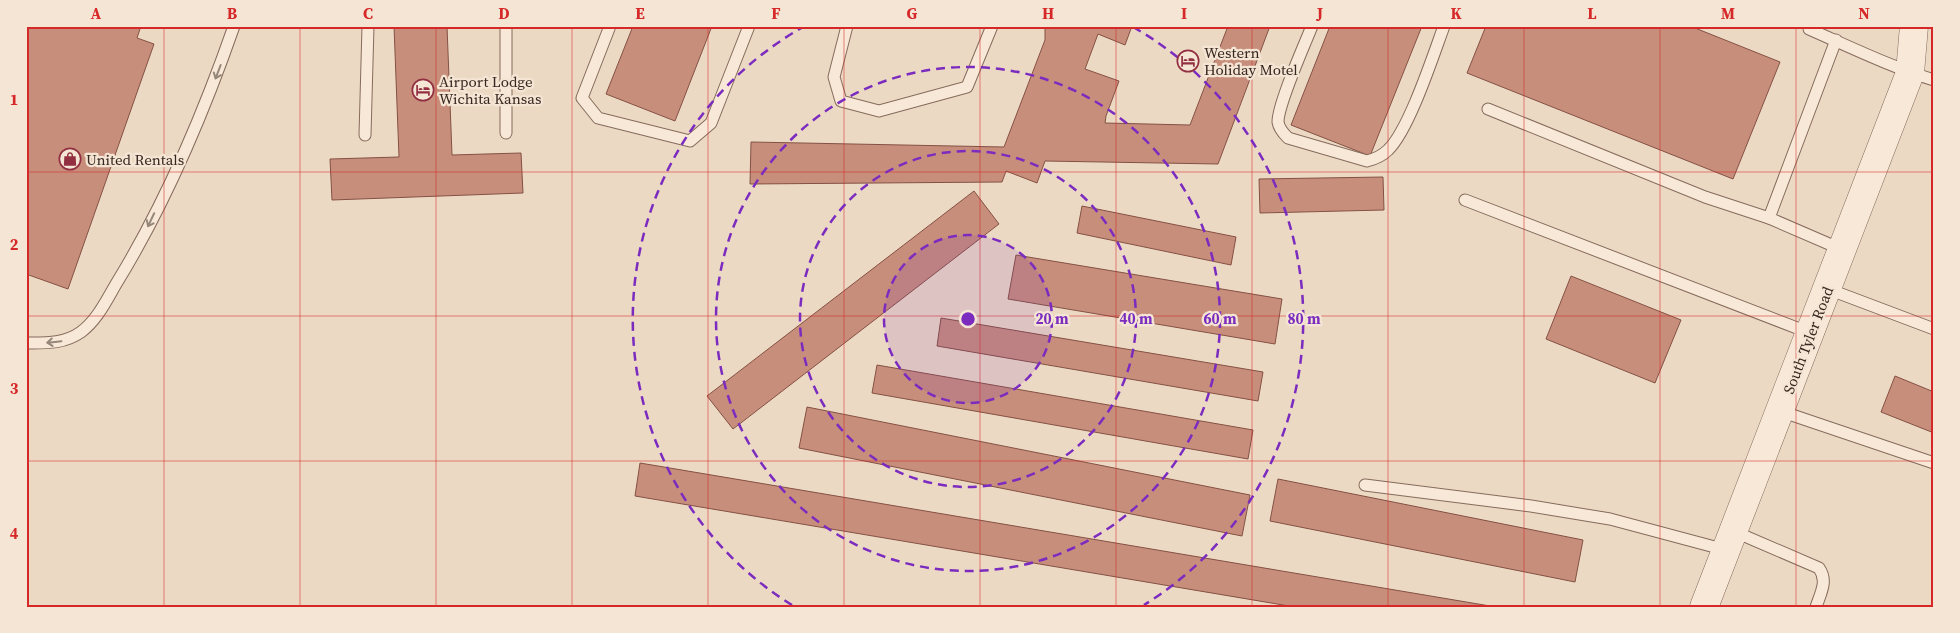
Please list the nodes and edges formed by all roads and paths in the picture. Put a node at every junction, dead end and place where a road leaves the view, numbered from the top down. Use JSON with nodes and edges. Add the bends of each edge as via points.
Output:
{"nodes":[{"id":1,"x":234,"y":26,"type":"edge"},
{"id":2,"x":368,"y":26,"type":"edge"},
{"id":3,"x":506,"y":26,"type":"edge"},
{"id":4,"x":610,"y":26,"type":"edge"},
{"id":5,"x":749,"y":26,"type":"edge"},
{"id":6,"x":847,"y":26,"type":"edge"},
{"id":7,"x":992,"y":26,"type":"edge"},
{"id":8,"x":1312,"y":26,"type":"edge"},
{"id":9,"x":1444,"y":26,"type":"edge"},
{"id":10,"x":1914,"y":26,"type":"edge"},
{"id":11,"x":1807,"y":27,"type":"edge"},
{"id":12,"x":1836,"y":40,"type":"junction"},
{"id":13,"x":1934,"y":48,"type":"edge"},
{"id":14,"x":1922,"y":77,"type":"edge"},
{"id":15,"x":1488,"y":109,"type":"dead end"},
{"id":16,"x":506,"y":133,"type":"dead end"},
{"id":17,"x":366,"y":135,"type":"dead end"},
{"id":18,"x":1465,"y":200,"type":"dead end"},
{"id":19,"x":1769,"y":218,"type":"junction"},
{"id":20,"x":1843,"y":250,"type":"junction"},
{"id":21,"x":1828,"y":289,"type":"junction"},
{"id":22,"x":1934,"y":329,"type":"edge"},
{"id":23,"x":1810,"y":333,"type":"junction"},
{"id":24,"x":26,"y":343,"type":"edge"},
{"id":25,"x":1780,"y":411,"type":"junction"},
{"id":26,"x":1934,"y":463,"type":"edge"},
{"id":27,"x":1365,"y":485,"type":"dead end"},
{"id":28,"x":1730,"y":541,"type":"junction"},
{"id":29,"x":1704,"y":607,"type":"edge"},
{"id":30,"x":1816,"y":607,"type":"edge"}],
"edges":[{"from":1,"to":24,"type":"lane","one_way":true,"via":[[208,100],[136,252],[99,312],[91,324],[69,340]]},
{"from":2,"to":17,"type":"lane"},
{"from":3,"to":16,"type":"lane"},
{"from":4,"to":5,"type":"lane","via":[[582,98],[598,118],[690,140],[710,123]]},
{"from":6,"to":7,"type":"lane","via":[[834,76],[841,100],[879,111],[967,87]]},
{"from":8,"to":9,"type":"lane","via":[[1282,105],[1278,122],[1281,131],[1297,142],[1367,161],[1388,150],[1402,129]]},
{"from":10,"to":14,"type":"street","name":"South Tyler Road"},
{"from":11,"to":12,"type":"lane"},
{"from":12,"to":14,"type":"lane"},
{"from":12,"to":19,"type":"lane"},
{"from":13,"to":14,"type":"street","name":"South Tyler Road"},
{"from":14,"to":20,"type":"street","name":"South Tyler Road"},
{"from":15,"to":19,"type":"lane","via":[[1705,197]]},
{"from":18,"to":23,"type":"lane"},
{"from":19,"to":20,"type":"lane"},
{"from":20,"to":21,"type":"street","name":"South Tyler Road"},
{"from":21,"to":22,"type":"lane"},
{"from":21,"to":23,"type":"street","name":"South Tyler Road"},
{"from":23,"to":25,"type":"street","name":"South Tyler Road"},
{"from":25,"to":26,"type":"lane"},
{"from":25,"to":28,"type":"street","name":"South Tyler Road"},
{"from":27,"to":28,"type":"lane","via":[[1530,506]]},
{"from":28,"to":29,"type":"street","name":"South Tyler Road"},
{"from":28,"to":30,"type":"lane","via":[[1819,568],[1824,575],[1824,585]]}]}
